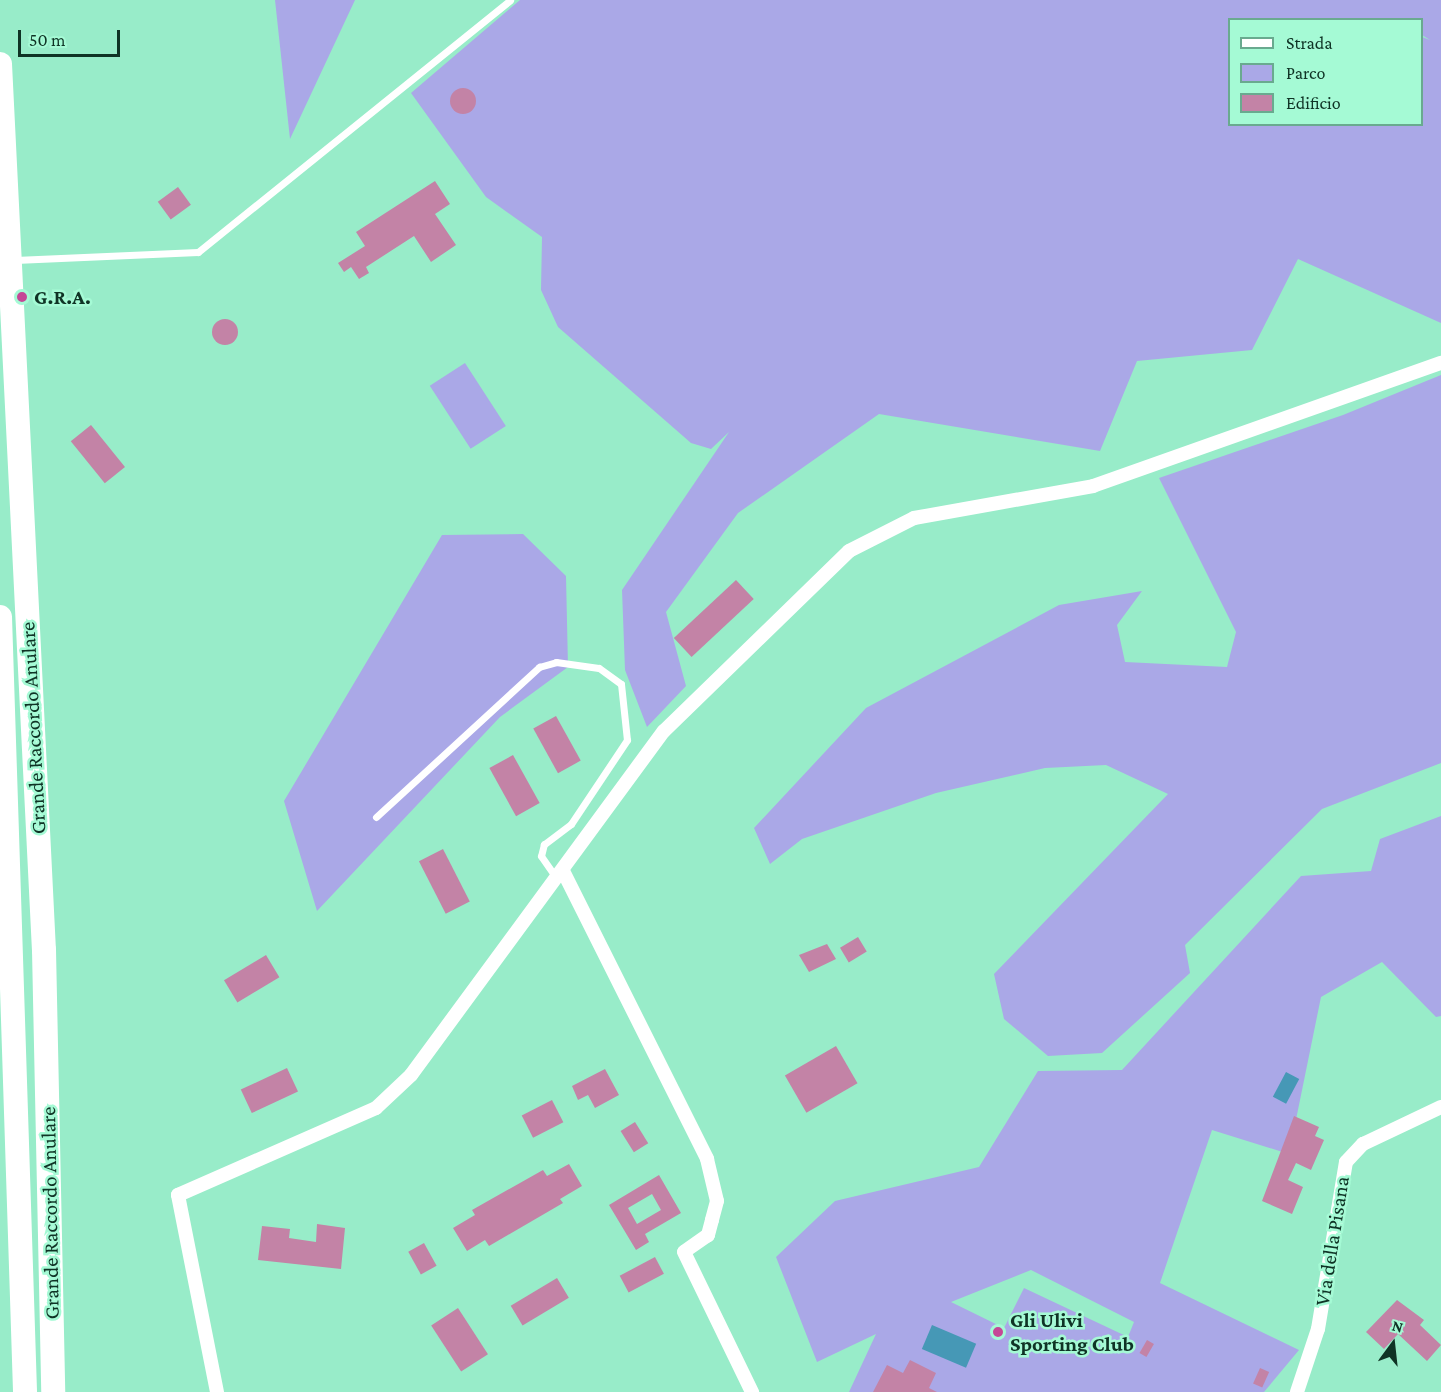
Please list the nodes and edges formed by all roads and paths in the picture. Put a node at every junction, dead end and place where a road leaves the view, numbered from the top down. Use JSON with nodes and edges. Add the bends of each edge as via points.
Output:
{"nodes":[{"id":1,"x":510,"y":0,"type":"edge"},
{"id":2,"x":0,"y":64,"type":"edge"},
{"id":3,"x":9,"y":260,"type":"junction"},
{"id":4,"x":1441,"y":363,"type":"edge"},
{"id":5,"x":0,"y":618,"type":"edge"},
{"id":6,"x":376,"y":817,"type":"dead end"},
{"id":7,"x":560,"y":875,"type":"junction"},
{"id":8,"x":1441,"y":1107,"type":"edge"},
{"id":9,"x":25,"y":1392,"type":"edge"},
{"id":10,"x":53,"y":1392,"type":"edge"},
{"id":11,"x":218,"y":1392,"type":"edge"},
{"id":12,"x":752,"y":1392,"type":"edge"},
{"id":13,"x":1297,"y":1392,"type":"edge"}],
"edges":[{"from":1,"to":3,"type":"lane","via":[[198,252]]},
{"from":2,"to":3,"type":"highway","name":"Grande Raccordo Anulare"},
{"from":3,"to":10,"type":"highway","name":"Grande Raccordo Anulare","via":[[44,950]]},
{"from":4,"to":7,"type":"street","via":[[1093,486],[914,518],[884,528],[849,551],[664,732]]},
{"from":5,"to":9,"type":"highway","name":"Grande Raccordo Anulare"},
{"from":6,"to":7,"type":"lane","via":[[539,667],[556,662],[599,668],[621,684],[627,740],[571,824],[544,844],[541,856]]},
{"from":7,"to":11,"type":"street","via":[[425,1058],[376,1108],[178,1195]]},
{"from":7,"to":12,"type":"street","via":[[707,1158],[717,1201],[708,1235],[684,1252]]},
{"from":8,"to":13,"type":"street","name":"Via della Pisana","via":[[1363,1144],[1346,1162],[1318,1329]]}]}
